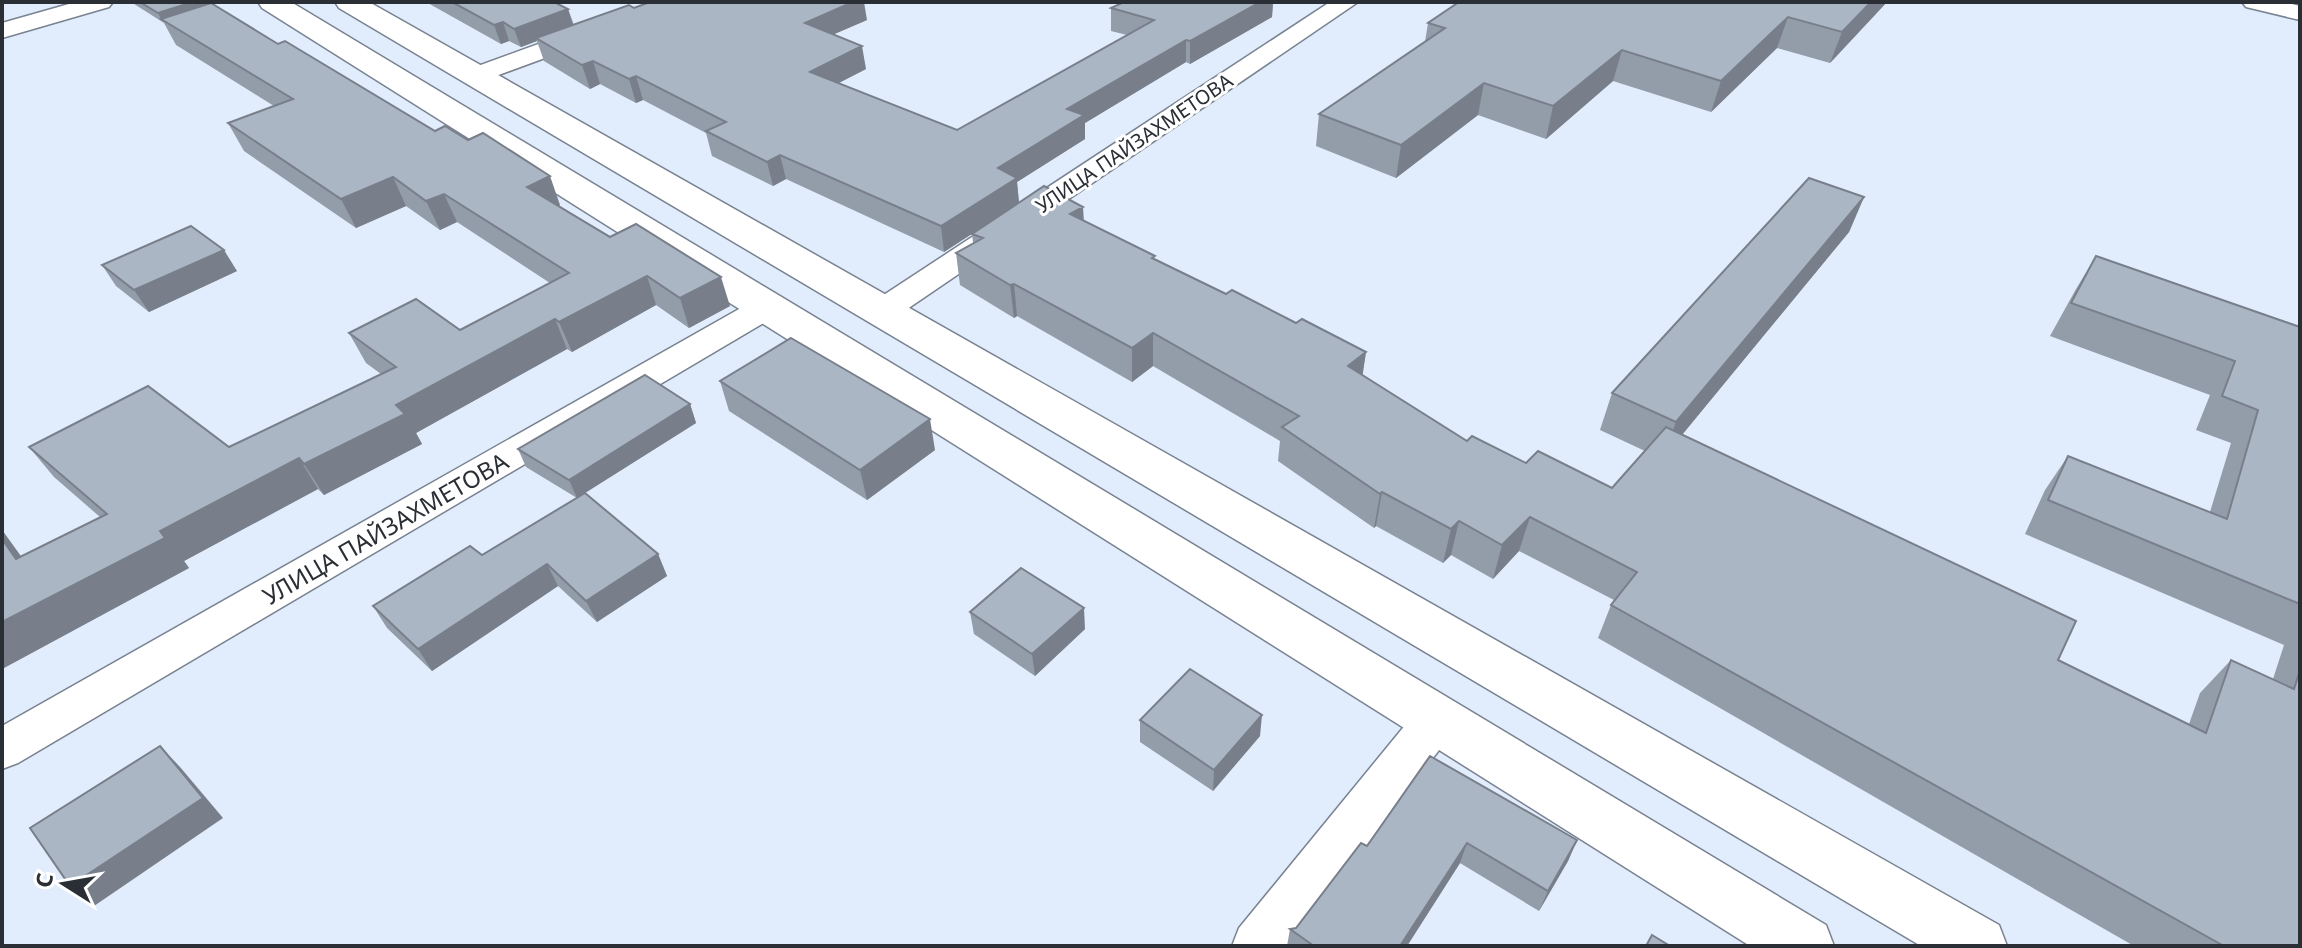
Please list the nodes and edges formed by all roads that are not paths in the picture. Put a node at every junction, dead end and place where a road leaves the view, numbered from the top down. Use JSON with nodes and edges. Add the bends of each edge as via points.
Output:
{"nodes":[{"id":1,"x":39,"y":2,"type":"edge"},
{"id":2,"x":101,"y":2,"type":"edge"},
{"id":3,"x":272,"y":2,"type":"edge"},
{"id":4,"x":349,"y":2,"type":"edge"},
{"id":5,"x":676,"y":2,"type":"edge"},
{"id":6,"x":1346,"y":2,"type":"edge"},
{"id":7,"x":2254,"y":2,"type":"edge"},
{"id":8,"x":2,"y":11,"type":"edge"},
{"id":9,"x":2300,"y":13,"type":"edge"},
{"id":10,"x":2,"y":31,"type":"edge"},
{"id":11,"x":476,"y":75,"type":"junction"},
{"id":12,"x":767,"y":307,"type":"junction"},
{"id":13,"x":882,"y":311,"type":"junction"},
{"id":14,"x":1436,"y":720,"type":"junction"},
{"id":15,"x":2,"y":749,"type":"edge"},
{"id":16,"x":1258,"y":946,"type":"edge"},
{"id":17,"x":1804,"y":946,"type":"edge"},
{"id":18,"x":1977,"y":946,"type":"edge"}],
"edges":[{"from":1,"to":8,"type":"street"},
{"from":2,"to":10,"type":"street"},
{"from":3,"to":12,"type":"highway"},
{"from":4,"to":11,"type":"highway"},
{"from":5,"to":11,"type":"street"},
{"from":6,"to":13,"type":"street","name":"УЛИЦА ПАЙЗАХМЕТОВА"},
{"from":7,"to":9,"type":"street"},
{"from":11,"to":13,"type":"highway"},
{"from":12,"to":14,"type":"highway"},
{"from":12,"to":15,"type":"street","name":"УЛИЦА ПАЙЗАХМЕТОВА"},
{"from":13,"to":18,"type":"highway"},
{"from":14,"to":16,"type":"street"},
{"from":14,"to":17,"type":"highway"}]}
